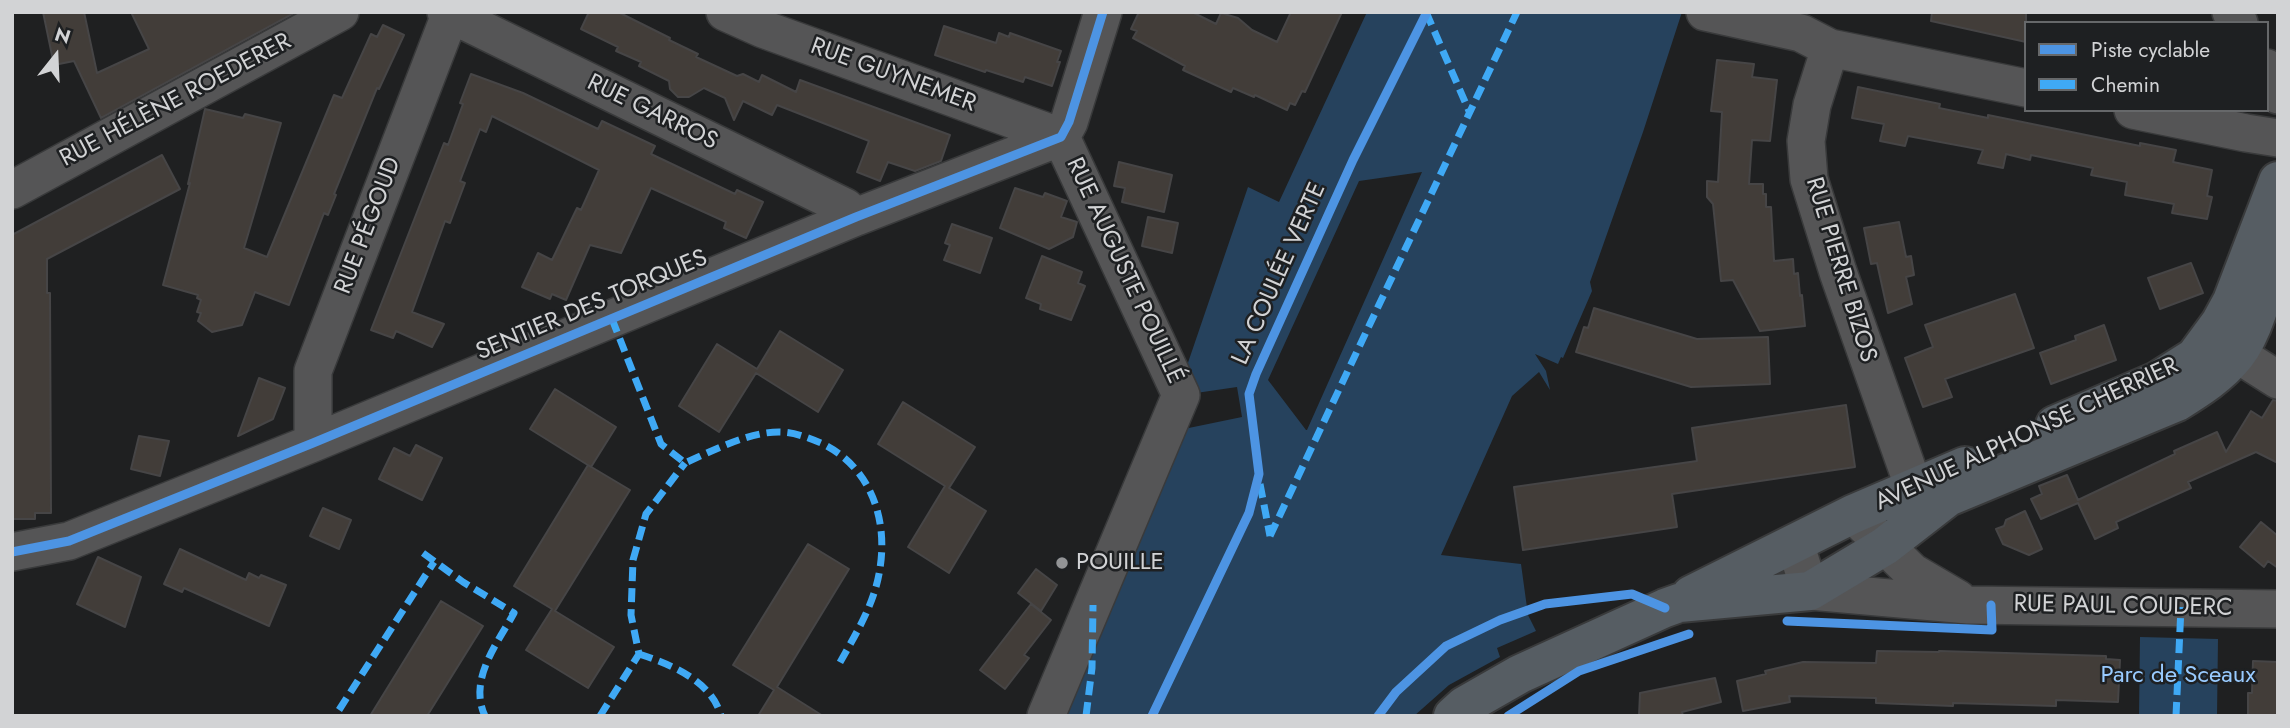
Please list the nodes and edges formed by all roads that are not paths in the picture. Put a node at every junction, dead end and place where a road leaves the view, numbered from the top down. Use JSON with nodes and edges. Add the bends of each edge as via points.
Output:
{"nodes":[{"id":1,"x":340,"y":12,"type":"edge"},
{"id":2,"x":725,"y":12,"type":"edge"},
{"id":3,"x":1103,"y":12,"type":"edge"},
{"id":4,"x":1705,"y":12,"type":"edge"},
{"id":5,"x":448,"y":14,"type":"edge"},
{"id":6,"x":1830,"y":48,"type":"junction"},
{"id":7,"x":2269,"y":73,"type":"edge"},
{"id":8,"x":2024,"y":88,"type":"edge"},
{"id":9,"x":2278,"y":95,"type":"edge"},
{"id":10,"x":2142,"y":112,"type":"edge"},
{"id":11,"x":1061,"y":137,"type":"junction"},
{"id":12,"x":2278,"y":138,"type":"edge"},
{"id":13,"x":2278,"y":181,"type":"edge"},
{"id":14,"x":12,"y":190,"type":"edge"},
{"id":15,"x":856,"y":217,"type":"junction"},
{"id":16,"x":2278,"y":238,"type":"edge"},
{"id":17,"x":2236,"y":354,"type":"junction"},
{"id":18,"x":2278,"y":380,"type":"edge"},
{"id":19,"x":313,"y":443,"type":"junction"},
{"id":20,"x":1914,"y":488,"type":"junction"},
{"id":21,"x":1853,"y":514,"type":"junction"},
{"id":22,"x":1795,"y":542,"type":"junction"},
{"id":23,"x":1885,"y":546,"type":"junction"},
{"id":24,"x":12,"y":552,"type":"edge"},
{"id":25,"x":1810,"y":591,"type":"junction"},
{"id":26,"x":1679,"y":603,"type":"junction"},
{"id":27,"x":1968,"y":605,"type":"junction"},
{"id":28,"x":2278,"y":609,"type":"edge"},
{"id":29,"x":1046,"y":716,"type":"edge"},
{"id":30,"x":1453,"y":716,"type":"edge"}],
"edges":[{"from":1,"to":14,"type":"street","name":"RUE HÉLÈNE ROEDERER"},
{"from":2,"to":11,"type":"street","name":"RUE GUYNEMER"},
{"from":3,"to":11,"type":"street"},
{"from":4,"to":6,"type":"street","via":[[1801,33]]},
{"from":5,"to":15,"type":"street","name":"RUE GARROS","via":[[845,207]]},
{"from":5,"to":19,"type":"street","name":"RUE PÉGOUD","via":[[313,371]]},
{"from":6,"to":8,"type":"street"},
{"from":6,"to":20,"type":"street","name":"RUE PIERRE BIZOS","via":[[1805,141],[1809,179]]},
{"from":7,"to":9,"type":"street"},
{"from":10,"to":12,"type":"street"},
{"from":11,"to":15,"type":"street","name":"SENTIER DES TORQUES"},
{"from":11,"to":29,"type":"street","name":"RUE AUGUSTE POUILLÉ","via":[[1181,395]]},
{"from":13,"to":20,"type":"main road","name":"AVENUE ALPHONSE CHERRIER","via":[[2232,302],[2195,357],[2157,381]]},
{"from":15,"to":19,"type":"street","name":"SENTIER DES TORQUES"},
{"from":16,"to":17,"type":"main road","name":"AVENUE ALPHONSE CHERRIER","via":[[2262,298]]},
{"from":17,"to":18,"type":"street"},
{"from":17,"to":23,"type":"main road","name":"AVENUE ALPHONSE CHERRIER","via":[[2211,380],[2176,402],[1948,497]]},
{"from":19,"to":24,"type":"street","name":"SENTIER DES TORQUES","via":[[69,541]]},
{"from":20,"to":21,"type":"main road","name":"AVENUE ALPHONSE CHERRIER"},
{"from":21,"to":22,"type":"main road","name":"AVENUE ALPHONSE CHERRIER"},
{"from":21,"to":23,"type":"street","name":"RUE PAUL COUDERC"},
{"from":22,"to":25,"type":"street"},
{"from":22,"to":26,"type":"main road","name":"AVENUE ALPHONSE CHERRIER"},
{"from":23,"to":25,"type":"main road","name":"AVENUE ALPHONSE CHERRIER"},
{"from":23,"to":27,"type":"street","name":"RUE PAUL COUDERC","via":[[1912,572]]},
{"from":25,"to":26,"type":"main road","name":"AVENUE ALPHONSE CHERRIER"},
{"from":25,"to":27,"type":"street","name":"RUE PAUL COUDERC"},
{"from":26,"to":30,"type":"main road","via":[[1520,674]]},
{"from":27,"to":28,"type":"street","name":"RUE PAUL COUDERC"}]}
